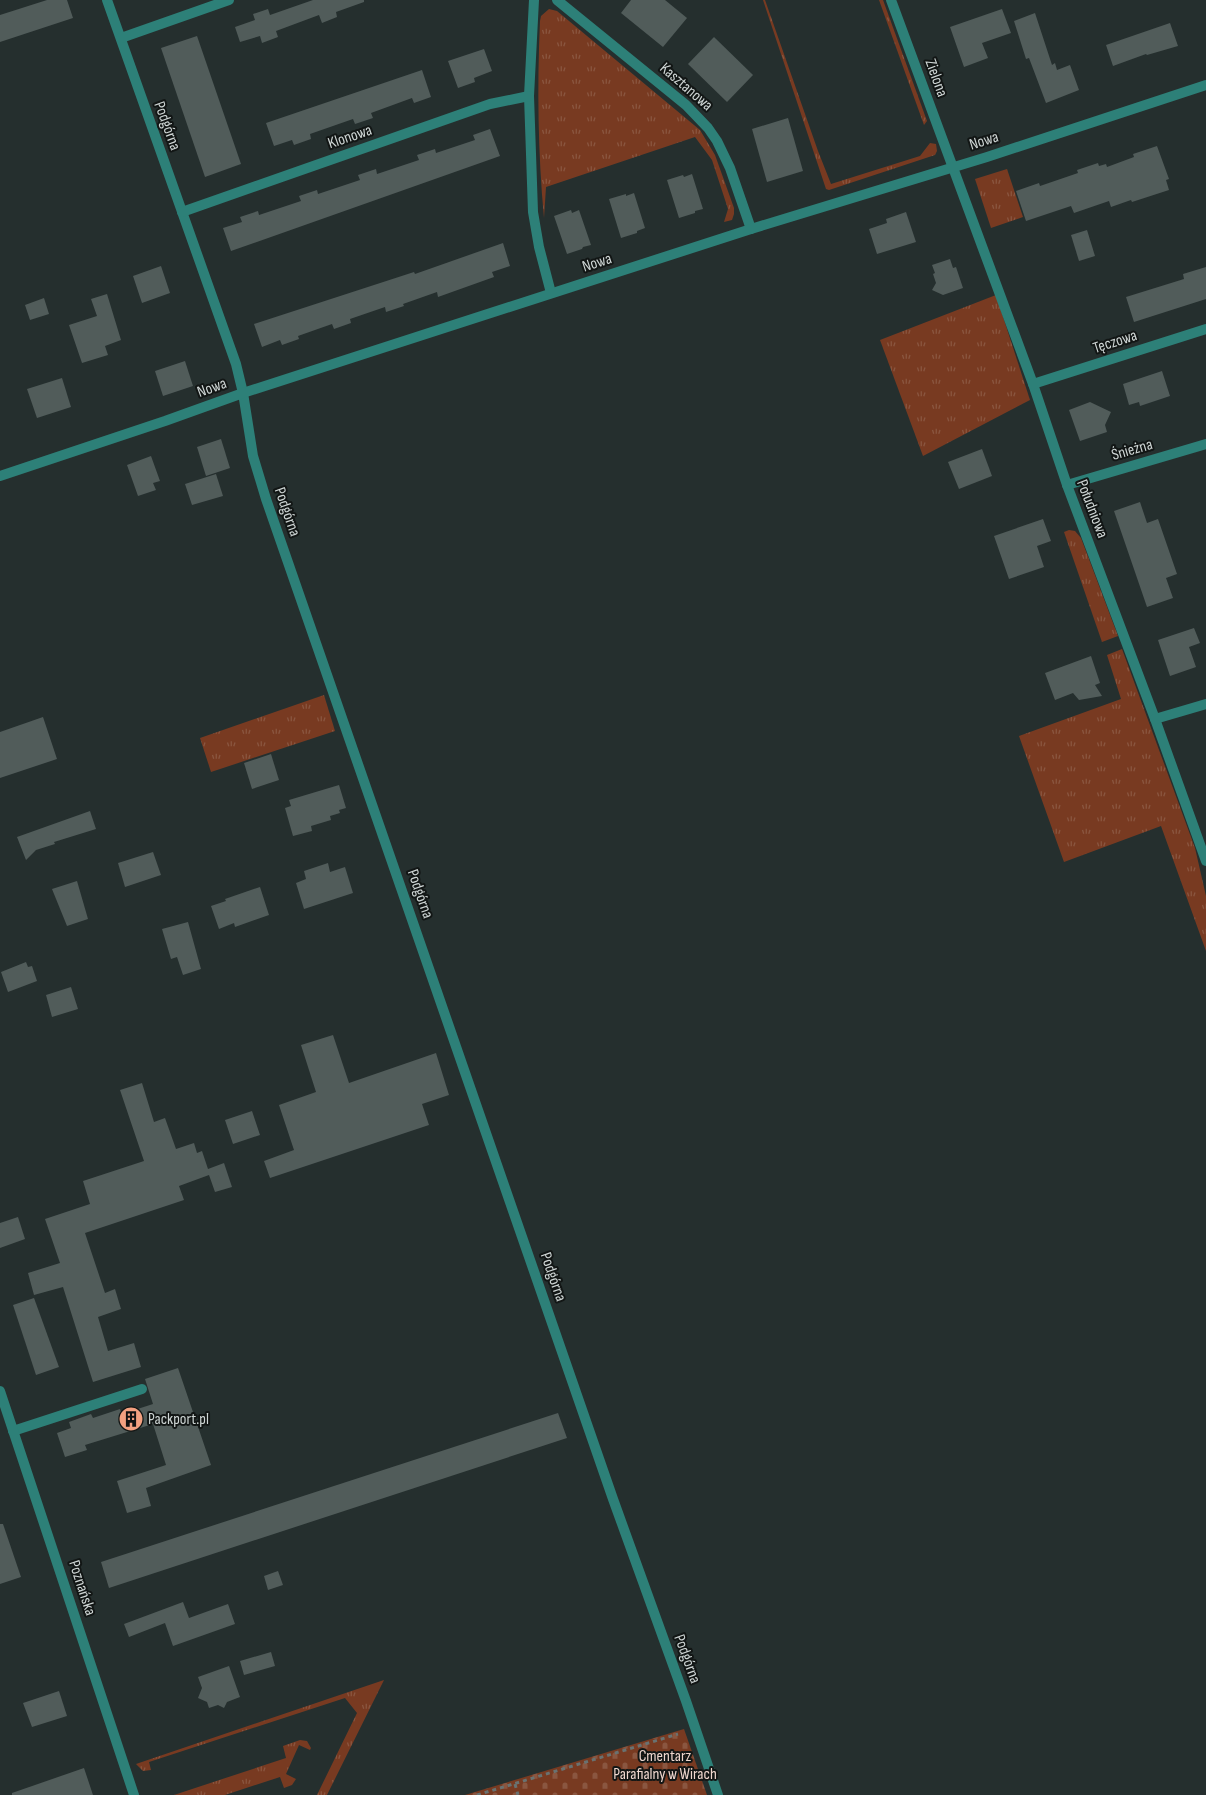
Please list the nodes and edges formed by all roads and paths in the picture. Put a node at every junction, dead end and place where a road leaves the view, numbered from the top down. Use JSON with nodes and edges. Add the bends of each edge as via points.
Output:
{"nodes":[{"id":1,"x":107,"y":0,"type":"edge"},
{"id":2,"x":229,"y":0,"type":"edge"},
{"id":3,"x":534,"y":0,"type":"edge"},
{"id":4,"x":557,"y":0,"type":"edge"},
{"id":5,"x":891,"y":0,"type":"edge"},
{"id":6,"x":120,"y":38,"type":"junction"},
{"id":7,"x":1206,"y":85,"type":"edge"},
{"id":8,"x":529,"y":96,"type":"junction"},
{"id":9,"x":953,"y":166,"type":"junction"},
{"id":10,"x":182,"y":212,"type":"junction"},
{"id":11,"x":751,"y":229,"type":"junction"},
{"id":12,"x":551,"y":293,"type":"junction"},
{"id":13,"x":1206,"y":329,"type":"edge"},
{"id":14,"x":1033,"y":384,"type":"junction"},
{"id":15,"x":243,"y":393,"type":"junction"},
{"id":16,"x":1206,"y":444,"type":"edge"},
{"id":17,"x":0,"y":476,"type":"edge"},
{"id":18,"x":1067,"y":485,"type":"junction"},
{"id":19,"x":1206,"y":704,"type":"edge"},
{"id":20,"x":1155,"y":719,"type":"junction"},
{"id":21,"x":1206,"y":862,"type":"edge"},
{"id":22,"x":142,"y":1389,"type":"dead end"},
{"id":23,"x":0,"y":1391,"type":"edge"},
{"id":24,"x":13,"y":1431,"type":"junction"},
{"id":25,"x":678,"y":1734,"type":"dead end"},
{"id":26,"x":515,"y":1784,"type":"junction"},
{"id":27,"x":134,"y":1795,"type":"edge"},
{"id":28,"x":477,"y":1795,"type":"edge"},
{"id":29,"x":518,"y":1795,"type":"edge"},
{"id":30,"x":718,"y":1795,"type":"edge"}],
"edges":[{"from":1,"to":6,"type":"street","name":"Podgórna"},
{"from":2,"to":6,"type":"street"},
{"from":3,"to":8,"type":"street"},
{"from":4,"to":11,"type":"street","name":"Kasztanowa","via":[[673,94],[708,128],[724,154]]},
{"from":5,"to":9,"type":"street","name":"Zielona"},
{"from":6,"to":10,"type":"street","name":"Podgórna"},
{"from":7,"to":9,"type":"street","name":"Nowa"},
{"from":8,"to":10,"type":"street","name":"Klonowa","via":[[490,104]]},
{"from":8,"to":12,"type":"street","via":[[535,230]]},
{"from":9,"to":11,"type":"street","name":"Nowa"},
{"from":9,"to":14,"type":"street","name":"Południowa"},
{"from":10,"to":15,"type":"street","name":"Podgórna","via":[[236,364]]},
{"from":11,"to":12,"type":"street","name":"Nowa"},
{"from":12,"to":15,"type":"street","name":"Nowa"},
{"from":13,"to":14,"type":"street","name":"Tęczowa"},
{"from":14,"to":18,"type":"street","name":"Południowa"},
{"from":15,"to":17,"type":"street","name":"Nowa"},
{"from":15,"to":30,"type":"street","name":"Podgórna","via":[[253,456],[266,499]]},
{"from":16,"to":18,"type":"street","name":"Śnieżna"},
{"from":18,"to":20,"type":"street","name":"Południowa"},
{"from":19,"to":20,"type":"street"},
{"from":20,"to":21,"type":"street","name":"Południowa"},
{"from":22,"to":24,"type":"street"},
{"from":23,"to":24,"type":"street","name":"Poznańska"},
{"from":24,"to":27,"type":"street","name":"Poznańska"},
{"from":25,"to":26,"type":"path"},
{"from":26,"to":28,"type":"path"},
{"from":26,"to":29,"type":"path"}]}
